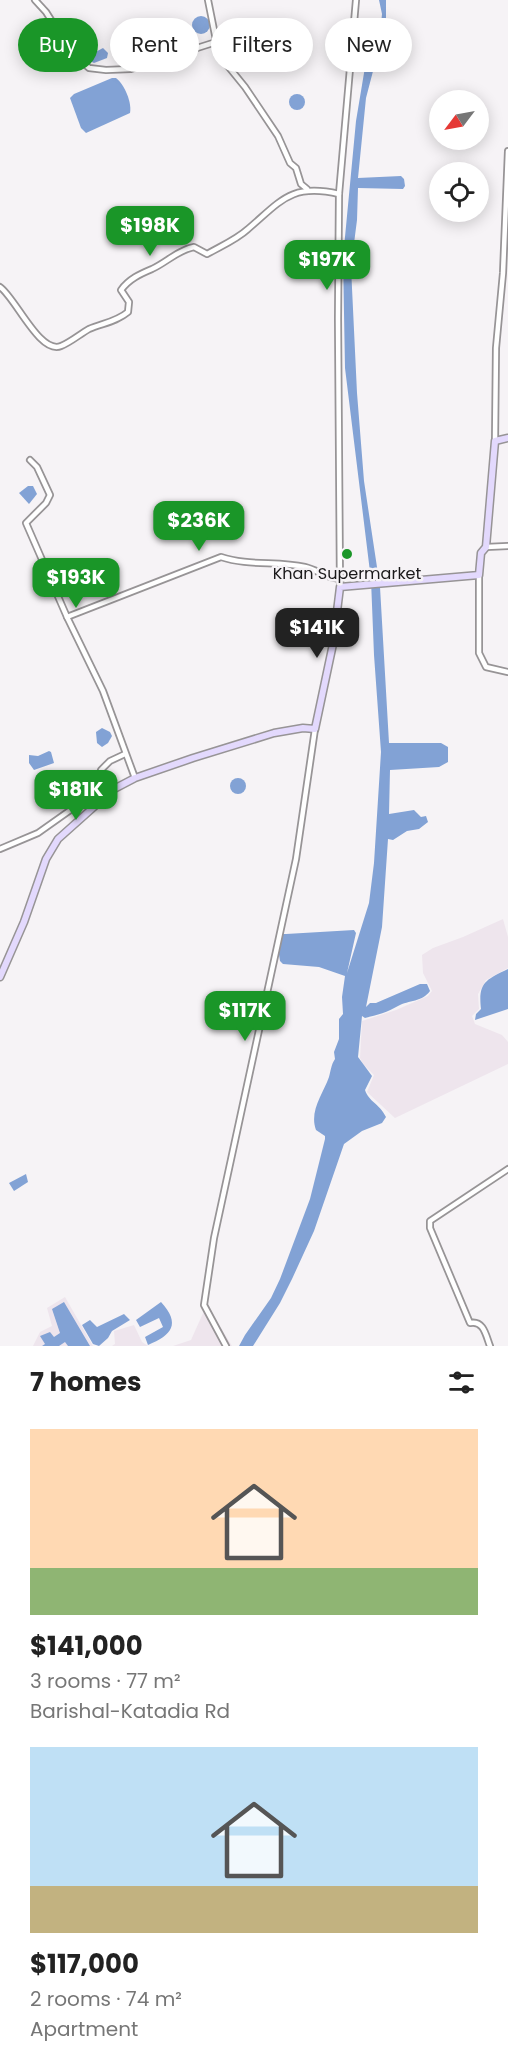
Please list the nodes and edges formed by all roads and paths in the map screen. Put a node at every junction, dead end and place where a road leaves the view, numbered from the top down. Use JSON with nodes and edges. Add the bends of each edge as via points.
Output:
{"nodes":[{"id":1,"x":35,"y":0,"type":"edge"},
{"id":2,"x":208,"y":0,"type":"edge"},
{"id":3,"x":356,"y":0,"type":"edge"},
{"id":4,"x":211,"y":18,"type":"edge"},
{"id":5,"x":211,"y":44,"type":"edge"},
{"id":6,"x":233,"y":72,"type":"edge"},
{"id":7,"x":508,"y":151,"type":"edge"},
{"id":8,"x":310,"y":190,"type":"junction"},
{"id":9,"x":339,"y":194,"type":"junction"},
{"id":10,"x":0,"y":287,"type":"edge"},
{"id":11,"x":508,"y":438,"type":"edge"},
{"id":12,"x":495,"y":441,"type":"junction"},
{"id":13,"x":30,"y":460,"type":"dead end"},
{"id":14,"x":508,"y":546,"type":"edge"},
{"id":15,"x":486,"y":547,"type":"junction"},
{"id":16,"x":478,"y":575,"type":"junction"},
{"id":17,"x":341,"y":579,"type":"junction"},
{"id":18,"x":340,"y":587,"type":"junction"},
{"id":19,"x":67,"y":617,"type":"junction"},
{"id":20,"x":508,"y":672,"type":"edge"},
{"id":21,"x":315,"y":729,"type":"junction"},
{"id":22,"x":125,"y":754,"type":"junction"},
{"id":23,"x":135,"y":778,"type":"junction"},
{"id":24,"x":0,"y":849,"type":"edge"},
{"id":25,"x":0,"y":976,"type":"edge"},
{"id":26,"x":508,"y":1169,"type":"edge"},
{"id":27,"x":226,"y":1346,"type":"edge"},
{"id":28,"x":490,"y":1346,"type":"edge"}],
"edges":[{"from":1,"to":5,"type":"street","via":[[72,53],[89,68],[131,69]]},
{"from":2,"to":4,"type":"street"},
{"from":3,"to":9,"type":"street"},
{"from":6,"to":8,"type":"street","via":[[278,136],[302,187]]},
{"from":7,"to":12,"type":"street","via":[[496,348]]},
{"from":8,"to":9,"type":"street"},
{"from":8,"to":10,"type":"street","via":[[278,202],[242,234],[207,254],[190,248],[141,273],[121,290],[129,302],[128,312],[59,347],[44,343]]},
{"from":9,"to":17,"type":"street"},
{"from":11,"to":12,"type":"main road"},
{"from":12,"to":15,"type":"main road"},
{"from":13,"to":19,"type":"street","via":[[50,495],[26,523]]},
{"from":14,"to":15,"type":"street"},
{"from":15,"to":16,"type":"main road","via":[[481,553]]},
{"from":16,"to":18,"type":"main road"},
{"from":16,"to":20,"type":"street","via":[[479,653],[486,667]]},
{"from":17,"to":18,"type":"street"},
{"from":17,"to":19,"type":"street","via":[[329,579],[306,567],[236,562],[221,557]]},
{"from":18,"to":21,"type":"main road"},
{"from":19,"to":22,"type":"street","via":[[104,691]]},
{"from":21,"to":23,"type":"main road","via":[[274,733]]},
{"from":21,"to":27,"type":"street","via":[[296,859],[214,1238],[204,1305]]},
{"from":22,"to":23,"type":"street"},
{"from":22,"to":24,"type":"street","via":[[101,770],[96,791],[86,800],[38,833]]},
{"from":23,"to":25,"type":"main road","via":[[114,789],[58,839],[46,859]]},
{"from":26,"to":28,"type":"street","via":[[430,1221],[470,1323],[480,1324]]}]}
